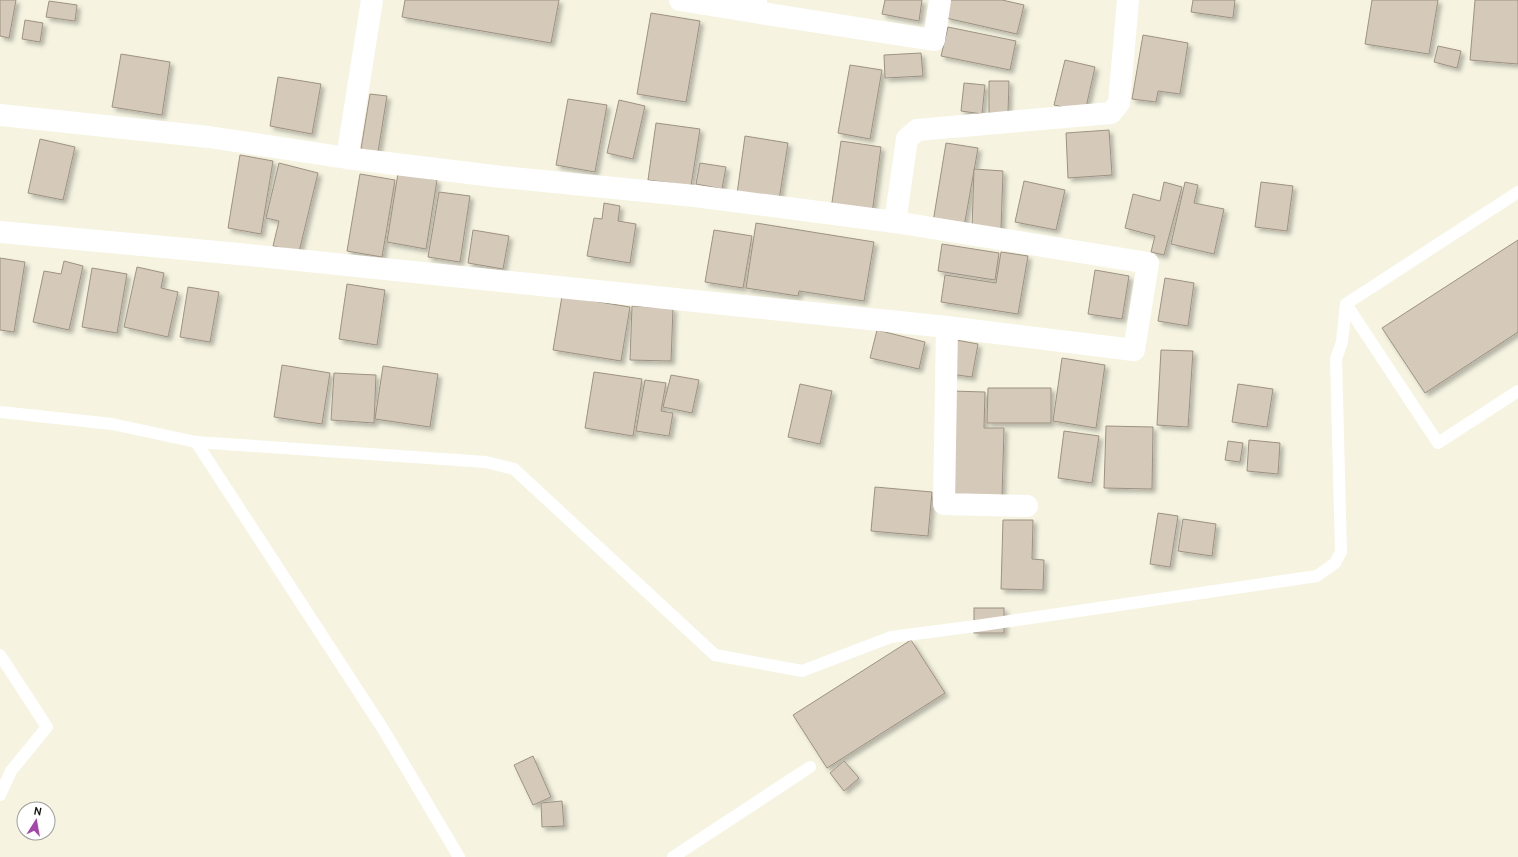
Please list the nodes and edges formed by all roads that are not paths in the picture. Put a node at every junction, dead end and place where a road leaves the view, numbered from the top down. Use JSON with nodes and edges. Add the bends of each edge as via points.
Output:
{"nodes":[{"id":1,"x":372,"y":0,"type":"edge"},
{"id":2,"x":680,"y":0,"type":"edge"},
{"id":3,"x":940,"y":0,"type":"edge"},
{"id":4,"x":1128,"y":0,"type":"edge"},
{"id":5,"x":755,"y":6,"type":"edge"},
{"id":6,"x":0,"y":115,"type":"edge"},
{"id":7,"x":347,"y":158,"type":"junction"},
{"id":8,"x":1518,"y":192,"type":"edge"},
{"id":9,"x":895,"y":222,"type":"junction"},
{"id":10,"x":0,"y":232,"type":"edge"},
{"id":11,"x":1346,"y":304,"type":"junction"},
{"id":12,"x":947,"y":327,"type":"junction"},
{"id":13,"x":1518,"y":392,"type":"edge"},
{"id":14,"x":0,"y":412,"type":"edge"},
{"id":15,"x":196,"y":442,"type":"junction"},
{"id":16,"x":1027,"y":506,"type":"dead end"},
{"id":17,"x":0,"y":655,"type":"edge"},
{"id":18,"x":810,"y":767,"type":"dead end"},
{"id":19,"x":0,"y":795,"type":"edge"},
{"id":20,"x":459,"y":857,"type":"edge"},
{"id":21,"x":673,"y":857,"type":"edge"}],
"edges":[{"from":1,"to":7,"type":"street"},
{"from":2,"to":5,"type":"street"},
{"from":3,"to":5,"type":"street","via":[[934,40]]},
{"from":4,"to":9,"type":"street","via":[[1118,103],[1111,113],[917,130],[907,139]]},
{"from":6,"to":7,"type":"street","via":[[208,137]]},
{"from":7,"to":9,"type":"street","via":[[493,176],[695,196]]},
{"from":8,"to":11,"type":"lane"},
{"from":9,"to":12,"type":"street","via":[[1148,263],[1134,350]]},
{"from":10,"to":12,"type":"street"},
{"from":11,"to":13,"type":"lane","via":[[1438,443]]},
{"from":11,"to":15,"type":"lane","via":[[1342,342],[1336,359],[1341,552],[1335,564],[1317,576],[890,637],[802,671],[715,655],[514,469],[486,462]]},
{"from":12,"to":16,"type":"street","via":[[944,504]]},
{"from":14,"to":15,"type":"lane","via":[[112,424]]},
{"from":15,"to":20,"type":"lane","via":[[383,729]]},
{"from":17,"to":19,"type":"lane","via":[[46,727],[11,771]]},
{"from":18,"to":21,"type":"lane"}]}
